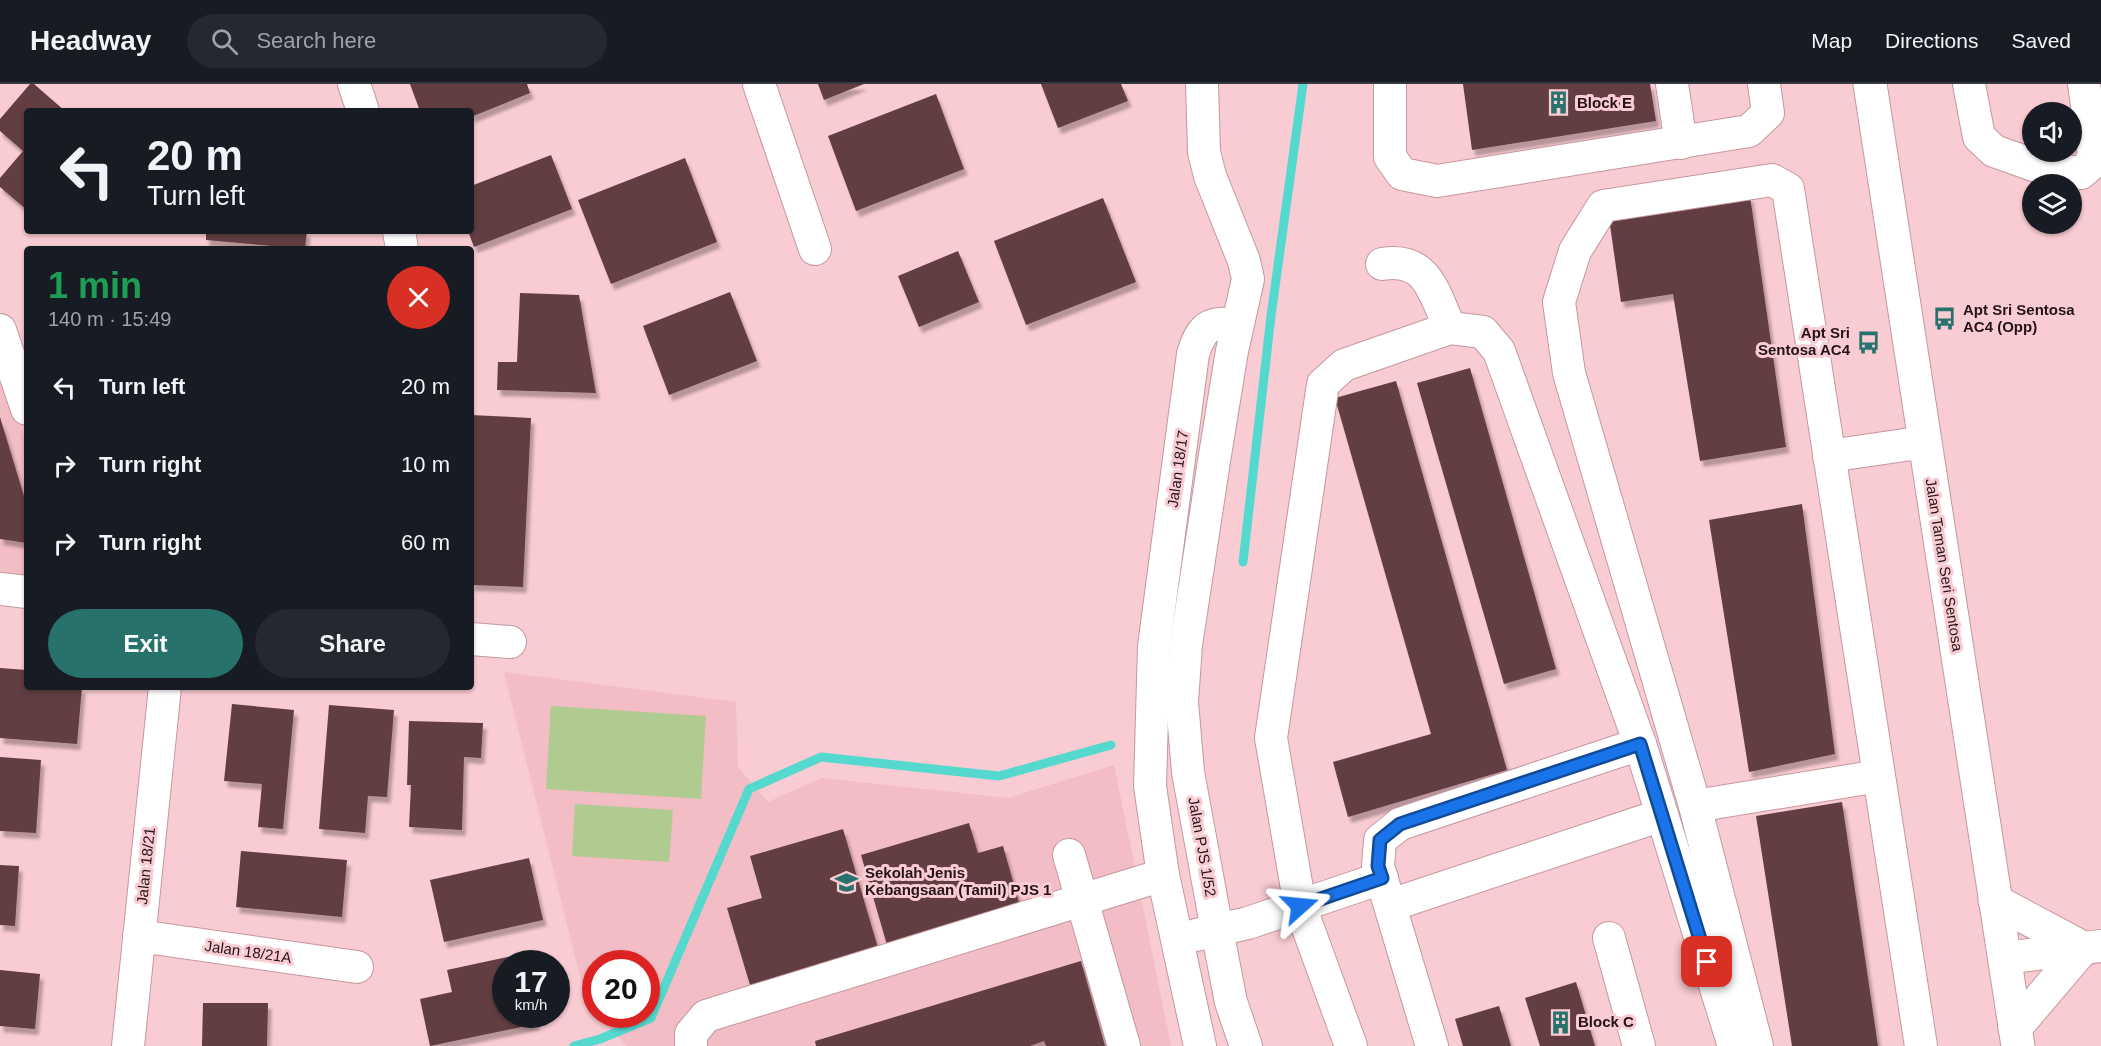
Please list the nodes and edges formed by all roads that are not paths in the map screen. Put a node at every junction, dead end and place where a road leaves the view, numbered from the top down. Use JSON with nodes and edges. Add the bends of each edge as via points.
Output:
{"nodes":[{"id":1,"x":354,"y":84,"type":"edge"},
{"id":2,"x":759,"y":84,"type":"edge"},
{"id":3,"x":1202,"y":84,"type":"edge"},
{"id":4,"x":1390,"y":84,"type":"edge"},
{"id":5,"x":1672,"y":84,"type":"edge"},
{"id":6,"x":1764,"y":84,"type":"edge"},
{"id":7,"x":1870,"y":84,"type":"edge"},
{"id":8,"x":1969,"y":84,"type":"edge"},
{"id":9,"x":2084,"y":84,"type":"edge"},
{"id":10,"x":362,"y":108,"type":"edge"},
{"id":11,"x":1681,"y":143,"type":"junction"},
{"id":12,"x":815,"y":249,"type":"dead end"},
{"id":13,"x":1382,"y":264,"type":"dead end"},
{"id":14,"x":1239,"y":316,"type":"junction"},
{"id":15,"x":1450,"y":328,"type":"junction"},
{"id":16,"x":0,"y":330,"type":"edge"},
{"id":17,"x":24,"y":400,"type":"edge"},
{"id":18,"x":1925,"y":442,"type":"junction"},
{"id":19,"x":1829,"y":456,"type":"junction"},
{"id":20,"x":0,"y":589,"type":"edge"},
{"id":21,"x":24,"y":592,"type":"edge"},
{"id":22,"x":474,"y":639,"type":"edge"},
{"id":23,"x":510,"y":642,"type":"dead end"},
{"id":24,"x":1186,"y":645,"type":"junction"},
{"id":25,"x":1154,"y":646,"type":"junction"},
{"id":26,"x":165,"y":690,"type":"edge"},
{"id":27,"x":1640,"y":744,"type":"junction"},
{"id":28,"x":1879,"y":776,"type":"junction"},
{"id":29,"x":1695,"y":806,"type":"junction"},
{"id":30,"x":1662,"y":815,"type":"junction"},
{"id":31,"x":1069,"y":855,"type":"dead end"},
{"id":32,"x":1164,"y":875,"type":"junction"},
{"id":33,"x":1386,"y":892,"type":"junction"},
{"id":34,"x":1082,"y":900,"type":"junction"},
{"id":35,"x":1995,"y":901,"type":"junction"},
{"id":36,"x":1300,"y":906,"type":"junction"},
{"id":37,"x":1217,"y":930,"type":"junction"},
{"id":38,"x":139,"y":936,"type":"junction"},
{"id":39,"x":1609,"y":938,"type":"dead end"},
{"id":40,"x":1176,"y":940,"type":"junction"},
{"id":41,"x":2092,"y":947,"type":"edge"},
{"id":42,"x":2004,"y":958,"type":"junction"},
{"id":43,"x":357,"y":967,"type":"dead end"},
{"id":44,"x":2016,"y":1037,"type":"edge"},
{"id":45,"x":128,"y":1046,"type":"edge"},
{"id":46,"x":690,"y":1046,"type":"edge"},
{"id":47,"x":1124,"y":1046,"type":"edge"},
{"id":48,"x":1200,"y":1046,"type":"edge"},
{"id":49,"x":1246,"y":1046,"type":"edge"},
{"id":50,"x":1351,"y":1046,"type":"edge"},
{"id":51,"x":1432,"y":1046,"type":"edge"},
{"id":52,"x":1640,"y":1046,"type":"edge"},
{"id":53,"x":1734,"y":1046,"type":"edge"},
{"id":54,"x":1757,"y":1046,"type":"edge"},
{"id":55,"x":1921,"y":1046,"type":"edge"}],
"edges":[{"from":1,"to":10,"type":"street"},
{"from":2,"to":12,"type":"street"},
{"from":3,"to":14,"type":"street","via":[[1204,152],[1248,279]]},
{"from":4,"to":11,"type":"street","via":[[1390,157],[1402,174],[1437,181]]},
{"from":5,"to":11,"type":"street"},
{"from":6,"to":11,"type":"street","via":[[1768,113],[1749,131]]},
{"from":7,"to":18,"type":"main road","name":"Jalan Taman Seri Sentosa"},
{"from":8,"to":9,"type":"street","via":[[1979,137],[1994,151],[2045,170],[2081,173],[2094,156]]},
{"from":13,"to":15,"type":"street","via":[[1402,262],[1421,272]]},
{"from":14,"to":24,"type":"street","name":"Jalan PJS 1/52"},
{"from":14,"to":25,"type":"street","name":"Jalan 18/17","via":[[1203,331],[1193,354]]},
{"from":15,"to":27,"type":"street","via":[[1483,332],[1498,351]]},
{"from":15,"to":36,"type":"street","via":[[1344,365],[1323,384],[1271,738]]},
{"from":16,"to":17,"type":"street"},
{"from":18,"to":19,"type":"street"},
{"from":18,"to":35,"type":"main road","name":"Jalan Taman Seri Sentosa"},
{"from":19,"to":28,"type":"street"},
{"from":19,"to":29,"type":"street","via":[[1788,189],[1772,180],[1603,206],[1575,251],[1559,302],[1569,373]]},
{"from":20,"to":21,"type":"street"},
{"from":22,"to":23,"type":"street"},
{"from":24,"to":25,"type":"street"},
{"from":24,"to":37,"type":"street","name":"Jalan PJS 1/52","via":[[1182,702],[1188,772]]},
{"from":25,"to":32,"type":"street","via":[[1150,786]]},
{"from":26,"to":38,"type":"street","name":"Jalan 18/21"},
{"from":27,"to":30,"type":"street"},
{"from":27,"to":33,"type":"street","via":[[1400,824],[1380,840],[1378,866]]},
{"from":28,"to":29,"type":"street"},
{"from":28,"to":55,"type":"street"},
{"from":29,"to":54,"type":"street"},
{"from":30,"to":33,"type":"street"},
{"from":30,"to":53,"type":"street"},
{"from":31,"to":34,"type":"street"},
{"from":32,"to":34,"type":"street"},
{"from":32,"to":40,"type":"street"},
{"from":33,"to":36,"type":"street"},
{"from":33,"to":51,"type":"street"},
{"from":34,"to":46,"type":"street","via":[[706,1016],[691,1034]]},
{"from":34,"to":47,"type":"street"},
{"from":35,"to":41,"type":"main road"},
{"from":35,"to":42,"type":"main road","name":"Jalan Taman Seri Sentosa"},
{"from":36,"to":37,"type":"street"},
{"from":36,"to":50,"type":"street"},
{"from":37,"to":40,"type":"street"},
{"from":37,"to":49,"type":"street","name":"Jalan PJS 1/52","via":[[1231,1002]]},
{"from":38,"to":43,"type":"street","name":"Jalan 18/21A"},
{"from":38,"to":45,"type":"street","name":"Jalan 18/21"},
{"from":39,"to":52,"type":"street"},
{"from":40,"to":48,"type":"street"},
{"from":41,"to":42,"type":"street"},
{"from":41,"to":44,"type":"main road"},
{"from":42,"to":44,"type":"main road","name":"Jalan Taman Seri Sentosa"}]}
